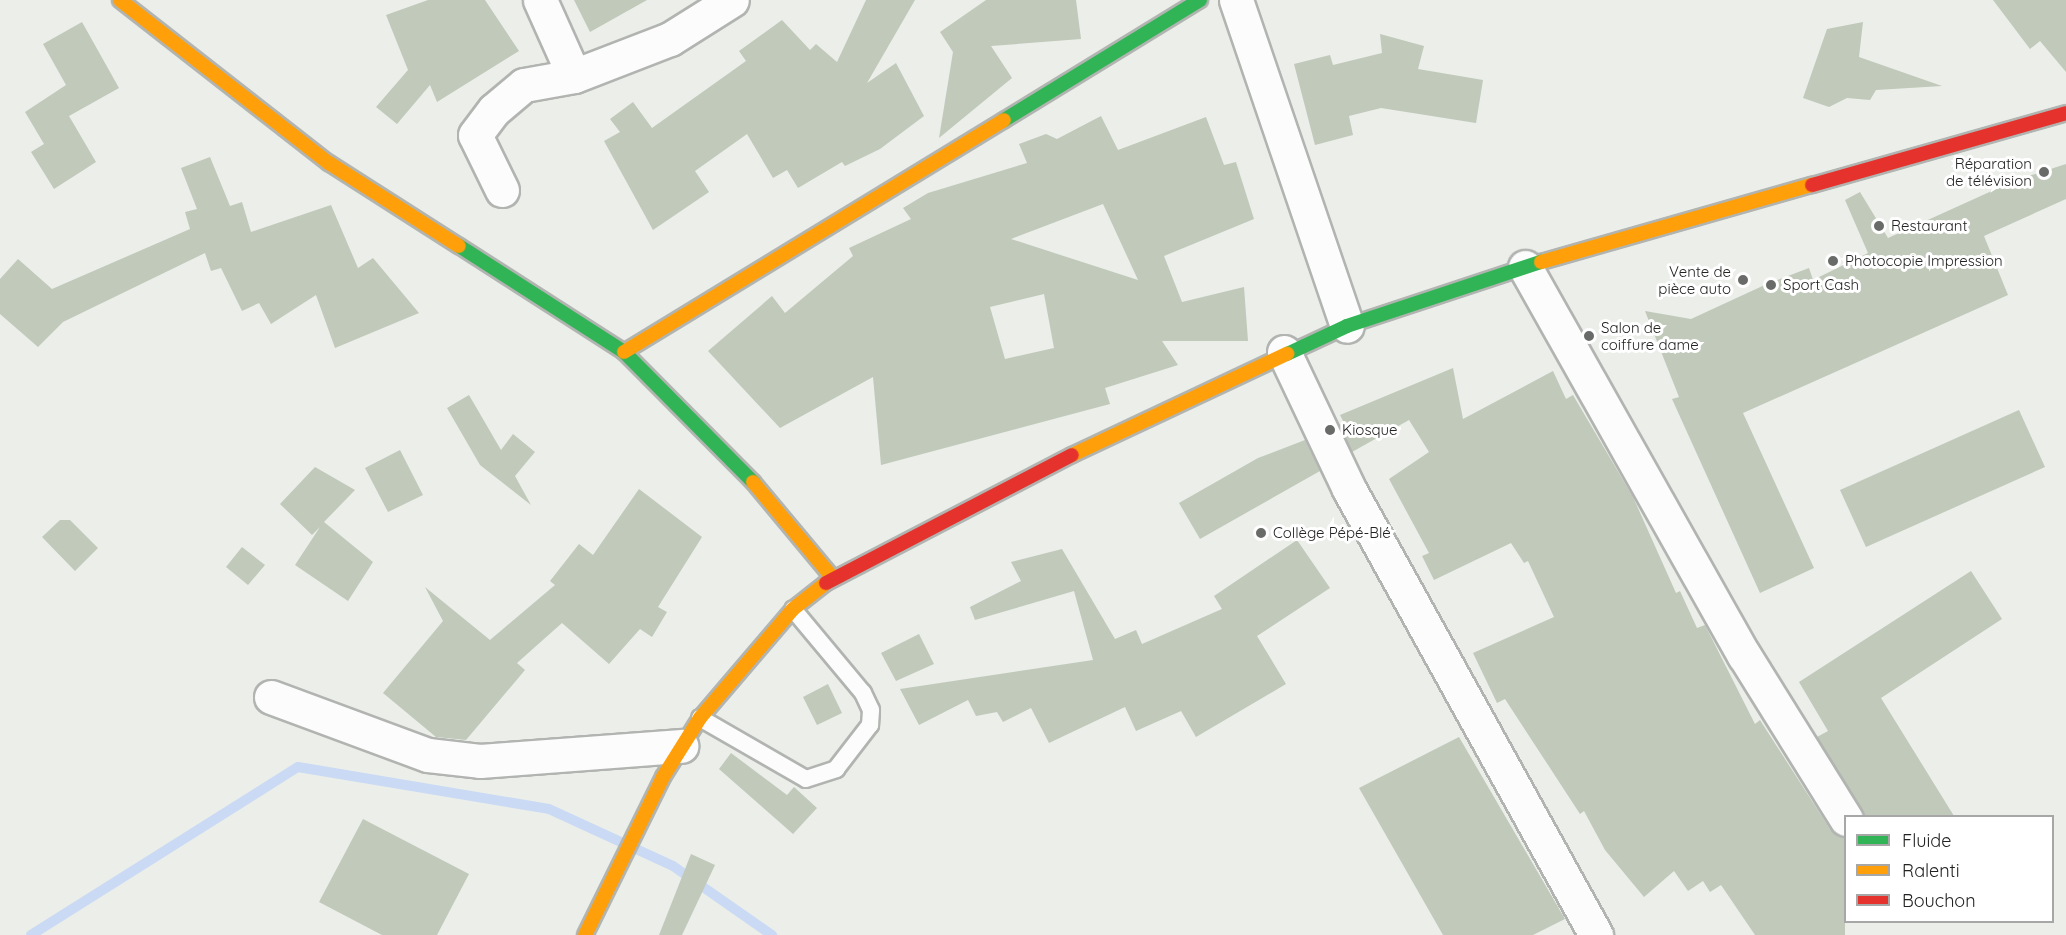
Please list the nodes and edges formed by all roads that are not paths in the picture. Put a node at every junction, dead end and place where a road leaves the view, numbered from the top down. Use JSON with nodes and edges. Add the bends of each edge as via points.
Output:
{"nodes":[{"id":1,"x":540,"y":0,"type":"edge"},
{"id":2,"x":732,"y":0,"type":"edge"},
{"id":3,"x":1200,"y":0,"type":"edge"},
{"id":4,"x":1236,"y":0,"type":"edge"},
{"id":5,"x":122,"y":1,"type":"edge"},
{"id":6,"x":574,"y":76,"type":"junction"},
{"id":7,"x":2066,"y":113,"type":"edge"},
{"id":8,"x":502,"y":190,"type":"dead end"},
{"id":9,"x":1525,"y":267,"type":"junction"},
{"id":10,"x":1347,"y":326,"type":"junction"},
{"id":11,"x":624,"y":352,"type":"junction"},
{"id":12,"x":1284,"y":352,"type":"junction"},
{"id":13,"x":833,"y":579,"type":"junction"},
{"id":14,"x":793,"y":609,"type":"junction"},
{"id":15,"x":271,"y":697,"type":"dead end"},
{"id":16,"x":700,"y":718,"type":"junction"},
{"id":17,"x":681,"y":746,"type":"junction"},
{"id":18,"x":1844,"y":817,"type":"edge"},
{"id":19,"x":585,"y":935,"type":"edge"},
{"id":20,"x":1596,"y":935,"type":"edge"}],
"edges":[{"from":1,"to":6,"type":"street"},
{"from":2,"to":6,"type":"street","via":[[670,39]]},
{"from":3,"to":11,"type":"street"},
{"from":4,"to":10,"type":"street"},
{"from":5,"to":11,"type":"street","via":[[329,163]]},
{"from":6,"to":8,"type":"street","via":[[524,85],[480,122],[476,135]]},
{"from":7,"to":9,"type":"street"},
{"from":9,"to":10,"type":"street"},
{"from":9,"to":18,"type":"street","via":[[1743,655]]},
{"from":10,"to":12,"type":"street"},
{"from":11,"to":13,"type":"street","via":[[732,457]]},
{"from":12,"to":13,"type":"street"},
{"from":12,"to":20,"type":"street","via":[[1349,489]]},
{"from":13,"to":14,"type":"street"},
{"from":14,"to":16,"type":"street"},
{"from":14,"to":16,"type":"lane","via":[[863,693],[871,710],[870,725],[836,769],[806,779]]},
{"from":15,"to":17,"type":"street","via":[[428,756],[480,761]]},
{"from":16,"to":17,"type":"street"},
{"from":17,"to":19,"type":"street"}]}
